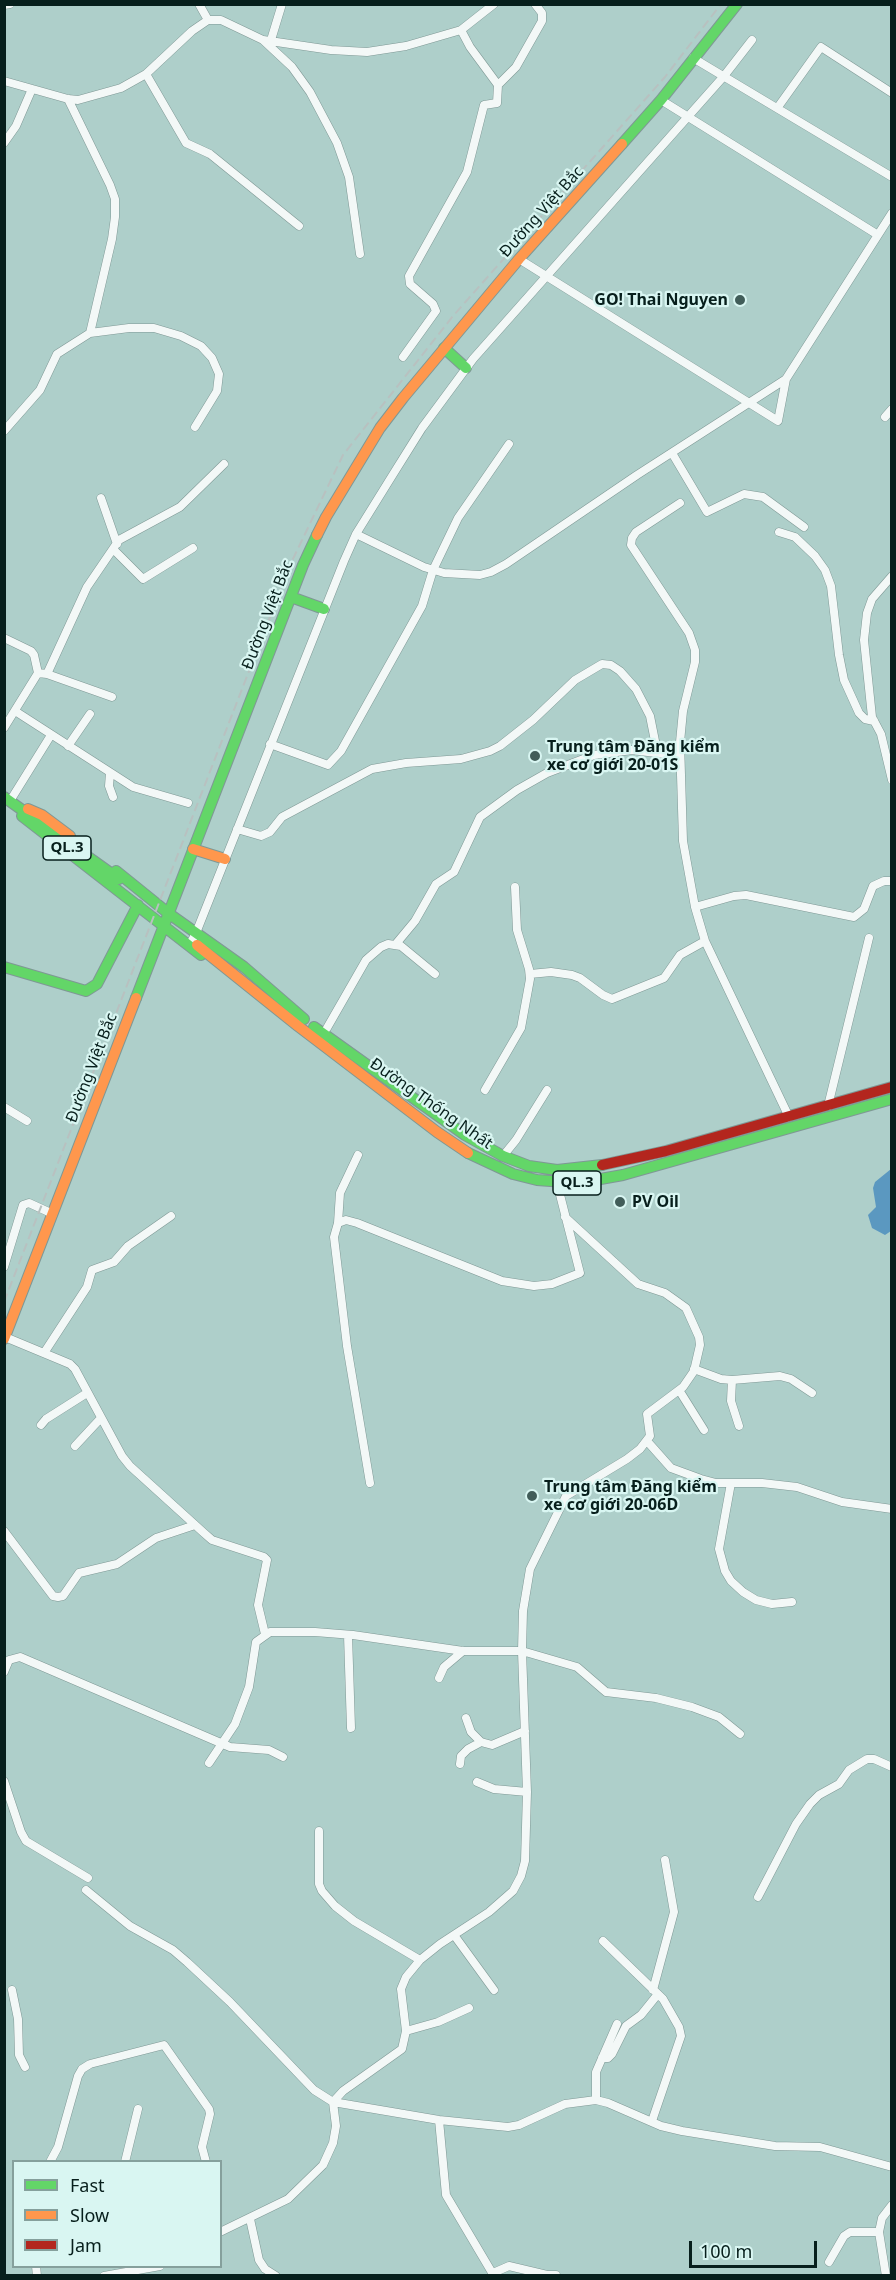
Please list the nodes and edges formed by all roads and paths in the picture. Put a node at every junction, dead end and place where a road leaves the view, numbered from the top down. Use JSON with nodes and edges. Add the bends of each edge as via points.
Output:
{"nodes":[{"id":1,"x":10,"y":4,"type":"edge"},
{"id":2,"x":199,"y":4,"type":"edge"},
{"id":3,"x":282,"y":4,"type":"edge"},
{"id":4,"x":495,"y":4,"type":"edge"},
{"id":5,"x":535,"y":4,"type":"edge"},
{"id":6,"x":737,"y":4,"type":"edge"},
{"id":7,"x":4,"y":5,"type":"edge"},
{"id":8,"x":208,"y":20,"type":"junction"},
{"id":9,"x":461,"y":30,"type":"junction"},
{"id":10,"x":267,"y":40,"type":"junction"},
{"id":11,"x":752,"y":40,"type":"dead end"},
{"id":12,"x":693,"y":58,"type":"junction"},
{"id":13,"x":146,"y":74,"type":"junction"},
{"id":14,"x":724,"y":76,"type":"junction"},
{"id":15,"x":4,"y":81,"type":"edge"},
{"id":16,"x":498,"y":85,"type":"junction"},
{"id":17,"x":32,"y":89,"type":"junction"},
{"id":18,"x":891,"y":93,"type":"edge"},
{"id":19,"x":68,"y":99,"type":"junction"},
{"id":20,"x":661,"y":100,"type":"junction"},
{"id":21,"x":778,"y":107,"type":"junction"},
{"id":22,"x":687,"y":117,"type":"junction"},
{"id":23,"x":4,"y":143,"type":"edge"},
{"id":24,"x":891,"y":177,"type":"edge"},
{"id":25,"x":891,"y":213,"type":"edge"},
{"id":26,"x":299,"y":226,"type":"dead end"},
{"id":27,"x":878,"y":236,"type":"junction"},
{"id":28,"x":360,"y":254,"type":"dead end"},
{"id":29,"x":519,"y":259,"type":"junction"},
{"id":30,"x":546,"y":276,"type":"junction"},
{"id":31,"x":90,"y":333,"type":"junction"},
{"id":32,"x":444,"y":348,"type":"junction"},
{"id":33,"x":403,"y":357,"type":"dead end"},
{"id":34,"x":466,"y":368,"type":"junction"},
{"id":35,"x":786,"y":379,"type":"junction"},
{"id":36,"x":748,"y":404,"type":"junction"},
{"id":37,"x":891,"y":408,"type":"edge"},
{"id":38,"x":885,"y":417,"type":"dead end"},
{"id":39,"x":195,"y":427,"type":"dead end"},
{"id":40,"x":4,"y":431,"type":"edge"},
{"id":41,"x":509,"y":444,"type":"dead end"},
{"id":42,"x":672,"y":453,"type":"junction"},
{"id":43,"x":224,"y":464,"type":"dead end"},
{"id":44,"x":101,"y":498,"type":"dead end"},
{"id":45,"x":680,"y":503,"type":"dead end"},
{"id":46,"x":804,"y":527,"type":"dead end"},
{"id":47,"x":779,"y":532,"type":"dead end"},
{"id":48,"x":356,"y":534,"type":"junction"},
{"id":49,"x":115,"y":546,"type":"junction"},
{"id":50,"x":193,"y":548,"type":"dead end"},
{"id":51,"x":433,"y":570,"type":"junction"},
{"id":52,"x":891,"y":576,"type":"edge"},
{"id":53,"x":291,"y":597,"type":"junction"},
{"id":54,"x":324,"y":609,"type":"junction"},
{"id":55,"x":4,"y":638,"type":"edge"},
{"id":56,"x":43,"y":674,"type":"junction"},
{"id":57,"x":112,"y":697,"type":"dead end"},
{"id":58,"x":15,"y":711,"type":"junction"},
{"id":59,"x":90,"y":714,"type":"dead end"},
{"id":60,"x":874,"y":721,"type":"junction"},
{"id":61,"x":4,"y":728,"type":"edge"},
{"id":62,"x":51,"y":735,"type":"junction"},
{"id":63,"x":270,"y":744,"type":"junction"},
{"id":64,"x":68,"y":746,"type":"junction"},
{"id":65,"x":657,"y":752,"type":"junction"},
{"id":66,"x":680,"y":756,"type":"junction"},
{"id":67,"x":110,"y":773,"type":"junction"},
{"id":68,"x":891,"y":780,"type":"edge"},
{"id":69,"x":113,"y":798,"type":"dead end"},
{"id":70,"x":11,"y":803,"type":"edge"},
{"id":71,"x":188,"y":803,"type":"dead end"},
{"id":72,"x":237,"y":829,"type":"junction"},
{"id":73,"x":193,"y":849,"type":"junction"},
{"id":74,"x":225,"y":859,"type":"junction"},
{"id":75,"x":891,"y":881,"type":"edge"},
{"id":76,"x":117,"y":883,"type":"dead end"},
{"id":77,"x":515,"y":887,"type":"dead end"},
{"id":78,"x":145,"y":894,"type":"junction"},
{"id":79,"x":138,"y":905,"type":"junction"},
{"id":80,"x":695,"y":907,"type":"junction"},
{"id":81,"x":168,"y":913,"type":"junction"},
{"id":82,"x":163,"y":926,"type":"junction"},
{"id":83,"x":868,"y":938,"type":"dead end"},
{"id":84,"x":195,"y":941,"type":"junction"},
{"id":85,"x":705,"y":941,"type":"junction"},
{"id":86,"x":395,"y":945,"type":"junction"},
{"id":87,"x":4,"y":967,"type":"edge"},
{"id":88,"x":435,"y":974,"type":"dead end"},
{"id":89,"x":530,"y":974,"type":"junction"},
{"id":90,"x":301,"y":1023,"type":"junction"},
{"id":91,"x":327,"y":1028,"type":"dead end"},
{"id":92,"x":891,"y":1087,"type":"edge"},
{"id":93,"x":485,"y":1090,"type":"dead end"},
{"id":94,"x":547,"y":1090,"type":"dead end"},
{"id":95,"x":891,"y":1099,"type":"edge"},
{"id":96,"x":828,"y":1106,"type":"junction"},
{"id":97,"x":4,"y":1107,"type":"edge"},
{"id":98,"x":789,"y":1117,"type":"junction"},
{"id":99,"x":27,"y":1121,"type":"dead end"},
{"id":100,"x":794,"y":1128,"type":"junction"},
{"id":101,"x":358,"y":1155,"type":"dead end"},
{"id":102,"x":503,"y":1156,"type":"junction"},
{"id":103,"x":557,"y":1170,"type":"junction"},
{"id":104,"x":557,"y":1183,"type":"junction"},
{"id":105,"x":53,"y":1214,"type":"junction"},
{"id":106,"x":171,"y":1216,"type":"dead end"},
{"id":107,"x":565,"y":1217,"type":"junction"},
{"id":108,"x":338,"y":1223,"type":"junction"},
{"id":109,"x":4,"y":1267,"type":"edge"},
{"id":110,"x":5,"y":1338,"type":"edge"},
{"id":111,"x":44,"y":1353,"type":"junction"},
{"id":112,"x":694,"y":1369,"type":"junction"},
{"id":113,"x":732,"y":1380,"type":"junction"},
{"id":114,"x":679,"y":1390,"type":"junction"},
{"id":115,"x":87,"y":1393,"type":"junction"},
{"id":116,"x":812,"y":1393,"type":"dead end"},
{"id":117,"x":101,"y":1418,"type":"junction"},
{"id":118,"x":41,"y":1425,"type":"dead end"},
{"id":119,"x":739,"y":1426,"type":"dead end"},
{"id":120,"x":704,"y":1430,"type":"dead end"},
{"id":121,"x":647,"y":1441,"type":"junction"},
{"id":122,"x":75,"y":1446,"type":"dead end"},
{"id":123,"x":370,"y":1483,"type":"dead end"},
{"id":124,"x":731,"y":1483,"type":"junction"},
{"id":125,"x":891,"y":1509,"type":"edge"},
{"id":126,"x":195,"y":1525,"type":"junction"},
{"id":127,"x":4,"y":1530,"type":"edge"},
{"id":128,"x":792,"y":1602,"type":"dead end"},
{"id":129,"x":265,"y":1634,"type":"junction"},
{"id":130,"x":348,"y":1635,"type":"junction"},
{"id":131,"x":522,"y":1651,"type":"junction"},
{"id":132,"x":464,"y":1652,"type":"junction"},
{"id":133,"x":4,"y":1672,"type":"edge"},
{"id":134,"x":439,"y":1678,"type":"dead end"},
{"id":135,"x":466,"y":1718,"type":"dead end"},
{"id":136,"x":351,"y":1728,"type":"dead end"},
{"id":137,"x":525,"y":1731,"type":"junction"},
{"id":138,"x":740,"y":1734,"type":"dead end"},
{"id":139,"x":481,"y":1742,"type":"junction"},
{"id":140,"x":223,"y":1744,"type":"junction"},
{"id":141,"x":283,"y":1757,"type":"dead end"},
{"id":142,"x":209,"y":1763,"type":"dead end"},
{"id":143,"x":460,"y":1764,"type":"dead end"},
{"id":144,"x":891,"y":1767,"type":"edge"},
{"id":145,"x":4,"y":1781,"type":"edge"},
{"id":146,"x":477,"y":1782,"type":"dead end"},
{"id":147,"x":527,"y":1792,"type":"junction"},
{"id":148,"x":319,"y":1831,"type":"dead end"},
{"id":149,"x":665,"y":1860,"type":"dead end"},
{"id":150,"x":88,"y":1878,"type":"dead end"},
{"id":151,"x":86,"y":1890,"type":"dead end"},
{"id":152,"x":758,"y":1897,"type":"dead end"},
{"id":153,"x":454,"y":1935,"type":"junction"},
{"id":154,"x":603,"y":1941,"type":"dead end"},
{"id":155,"x":420,"y":1960,"type":"junction"},
{"id":156,"x":12,"y":1990,"type":"dead end"},
{"id":157,"x":494,"y":1990,"type":"dead end"},
{"id":158,"x":656,"y":1992,"type":"junction"},
{"id":159,"x":469,"y":2008,"type":"dead end"},
{"id":160,"x":617,"y":2024,"type":"dead end"},
{"id":161,"x":406,"y":2031,"type":"junction"},
{"id":162,"x":602,"y":2058,"type":"junction"},
{"id":163,"x":25,"y":2067,"type":"dead end"},
{"id":164,"x":596,"y":2100,"type":"junction"},
{"id":165,"x":333,"y":2102,"type":"junction"},
{"id":166,"x":138,"y":2109,"type":"dead end"},
{"id":167,"x":440,"y":2120,"type":"junction"},
{"id":168,"x":652,"y":2121,"type":"junction"},
{"id":169,"x":51,"y":2160,"type":"edge"},
{"id":170,"x":125,"y":2160,"type":"edge"},
{"id":171,"x":206,"y":2160,"type":"edge"},
{"id":172,"x":891,"y":2167,"type":"edge"},
{"id":173,"x":891,"y":2205,"type":"edge"},
{"id":174,"x":250,"y":2219,"type":"junction"},
{"id":175,"x":222,"y":2231,"type":"edge"},
{"id":176,"x":879,"y":2232,"type":"junction"},
{"id":177,"x":829,"y":2262,"type":"dead end"},
{"id":178,"x":150,"y":2268,"type":"edge"},
{"id":179,"x":264,"y":2272,"type":"edge"},
{"id":180,"x":119,"y":2274,"type":"edge"},
{"id":181,"x":493,"y":2274,"type":"edge"},
{"id":182,"x":556,"y":2275,"type":"edge"},
{"id":183,"x":104,"y":2276,"type":"edge"},
{"id":184,"x":276,"y":2276,"type":"edge"},
{"id":185,"x":886,"y":2276,"type":"edge"}],
"edges":[{"from":1,"to":7,"type":"street"},
{"from":2,"to":8,"type":"street"},
{"from":3,"to":10,"type":"street"},
{"from":4,"to":9,"type":"street"},
{"from":5,"to":16,"type":"street","via":[[542,13],[542,21],[516,67]]},
{"from":6,"to":12,"type":"main road","name":"Đường Việt Bắc"},
{"from":8,"to":10,"type":"street","via":[[221,20]]},
{"from":8,"to":13,"type":"street"},
{"from":9,"to":10,"type":"street","via":[[406,46],[367,52]]},
{"from":9,"to":16,"type":"street"},
{"from":10,"to":28,"type":"street","via":[[310,92],[337,144],[349,177]]},
{"from":11,"to":14,"type":"street"},
{"from":12,"to":14,"type":"street"},
{"from":12,"to":20,"type":"main road","name":"Đường Việt Bắc"},
{"from":13,"to":19,"type":"street","via":[[121,88],[78,100]]},
{"from":13,"to":26,"type":"street","via":[[186,143],[210,154]]},
{"from":14,"to":21,"type":"street"},
{"from":14,"to":22,"type":"street"},
{"from":15,"to":17,"type":"street"},
{"from":16,"to":33,"type":"street","via":[[497,103],[484,105],[467,172],[409,276],[410,284],[436,311]]},
{"from":17,"to":19,"type":"street"},
{"from":17,"to":23,"type":"street"},
{"from":18,"to":21,"type":"street","via":[[821,47]]},
{"from":19,"to":31,"type":"street","via":[[115,199],[112,239]]},
{"from":20,"to":22,"type":"street"},
{"from":20,"to":29,"type":"main road","name":"Đường Việt Bắc"},
{"from":21,"to":24,"type":"street"},
{"from":22,"to":27,"type":"street"},
{"from":22,"to":30,"type":"street"},
{"from":25,"to":27,"type":"street"},
{"from":27,"to":35,"type":"street"},
{"from":29,"to":30,"type":"street"},
{"from":29,"to":32,"type":"main road","name":"Đường Việt Bắc"},
{"from":30,"to":34,"type":"street"},
{"from":30,"to":36,"type":"street"},
{"from":31,"to":39,"type":"street","via":[[154,328],[201,346],[217,367],[219,385]]},
{"from":31,"to":40,"type":"street","via":[[57,354],[40,390]]},
{"from":32,"to":34,"type":"main road"},
{"from":32,"to":53,"type":"main road","name":"Đường Việt Bắc","via":[[380,428],[353,471],[326,518]]},
{"from":34,"to":48,"type":"street","via":[[422,428]]},
{"from":35,"to":36,"type":"street"},
{"from":35,"to":36,"type":"street","via":[[778,421]]},
{"from":36,"to":42,"type":"street"},
{"from":37,"to":38,"type":"street"},
{"from":41,"to":51,"type":"street","via":[[458,518]]},
{"from":42,"to":46,"type":"street","via":[[707,512],[744,494],[763,497]]},
{"from":42,"to":51,"type":"street","via":[[491,572],[480,575]]},
{"from":43,"to":49,"type":"street","via":[[180,507],[125,536]]},
{"from":44,"to":49,"type":"street"},
{"from":45,"to":66,"type":"street","via":[[636,532],[631,545],[693,643],[695,662],[683,711]]},
{"from":47,"to":60,"type":"street","via":[[795,537],[825,570],[831,586],[844,680],[859,713]]},
{"from":48,"to":51,"type":"street"},
{"from":48,"to":54,"type":"street"},
{"from":49,"to":50,"type":"street","via":[[143,579]]},
{"from":49,"to":56,"type":"street","via":[[87,587]]},
{"from":51,"to":63,"type":"street","via":[[422,606],[341,751],[328,765]]},
{"from":52,"to":60,"type":"street","via":[[875,594],[864,640]]},
{"from":53,"to":54,"type":"main road"},
{"from":53,"to":73,"type":"main road","name":"Đường Việt Bắc"},
{"from":54,"to":63,"type":"street"},
{"from":55,"to":56,"type":"street","via":[[31,651]]},
{"from":56,"to":57,"type":"street"},
{"from":56,"to":58,"type":"street"},
{"from":58,"to":61,"type":"street"},
{"from":58,"to":62,"type":"street"},
{"from":59,"to":64,"type":"street"},
{"from":60,"to":68,"type":"street","via":[[881,734]]},
{"from":62,"to":64,"type":"street"},
{"from":62,"to":70,"type":"street"},
{"from":63,"to":72,"type":"street"},
{"from":64,"to":67,"type":"street"},
{"from":65,"to":66,"type":"street"},
{"from":65,"to":72,"type":"street","via":[[650,716],[636,689],[620,671],[602,664],[575,680],[533,720],[490,751],[461,759],[372,769],[282,817],[270,832],[261,836]]},
{"from":65,"to":86,"type":"street","via":[[617,750],[574,762],[517,790],[484,812],[452,875],[436,884],[415,921]]},
{"from":66,"to":80,"type":"street","via":[[683,841]]},
{"from":67,"to":69,"type":"street"},
{"from":67,"to":71,"type":"street","via":[[133,787]]},
{"from":70,"to":76,"type":"main road","number":"QL.3"},
{"from":70,"to":78,"type":"main road","via":[[42,815]]},
{"from":70,"to":79,"type":"main road","via":[[35,828]]},
{"from":72,"to":74,"type":"street"},
{"from":73,"to":74,"type":"main road"},
{"from":73,"to":81,"type":"main road","name":"Đường Việt Bắc"},
{"from":74,"to":84,"type":"street"},
{"from":75,"to":80,"type":"street","via":[[873,886],[864,909],[854,917],[746,895]]},
{"from":77,"to":89,"type":"street","via":[[517,930]]},
{"from":78,"to":79,"type":"street"},
{"from":78,"to":81,"type":"main road"},
{"from":79,"to":82,"type":"main road"},
{"from":79,"to":87,"type":"main road","via":[[97,984],[86,991]]},
{"from":80,"to":85,"type":"street"},
{"from":81,"to":82,"type":"main road","name":"Đường Việt Bắc"},
{"from":81,"to":84,"type":"main road"},
{"from":82,"to":84,"type":"main road"},
{"from":82,"to":105,"type":"main road","name":"Đường Việt Bắc"},
{"from":83,"to":96,"type":"street"},
{"from":84,"to":90,"type":"main road","name":"Đường Thống Nhất","number":"QL.3"},
{"from":85,"to":89,"type":"street","via":[[680,955],[664,978],[612,999],[572,975]]},
{"from":85,"to":98,"type":"street"},
{"from":86,"to":88,"type":"street","via":[[409,950]]},
{"from":86,"to":91,"type":"street","via":[[381,947],[370,955]]},
{"from":89,"to":93,"type":"street","via":[[521,1028]]},
{"from":90,"to":102,"type":"main road","name":"Đường Thống Nhất","number":"QL.3"},
{"from":90,"to":104,"type":"main road","name":"Đường Thống Nhất","number":"QL.3","via":[[475,1157],[513,1174]]},
{"from":92,"to":96,"type":"main road","name":"Đường Thống Nhất","number":"QL.3"},
{"from":94,"to":102,"type":"street"},
{"from":95,"to":100,"type":"main road","name":"Đường Thống Nhất","number":"QL.3"},
{"from":96,"to":98,"type":"main road","name":"Đường Thống Nhất","number":"QL.3"},
{"from":97,"to":99,"type":"street"},
{"from":98,"to":100,"type":"main road"},
{"from":98,"to":103,"type":"main road","name":"Đường Thống Nhất","number":"QL.3","via":[[666,1151],[588,1168]]},
{"from":100,"to":104,"type":"main road","name":"Đường Thống Nhất","number":"QL.3","via":[[623,1175]]},
{"from":101,"to":108,"type":"street","via":[[340,1193]]},
{"from":102,"to":103,"type":"main road","name":"Đường Thống Nhất","number":"QL.3","via":[[529,1166]]},
{"from":103,"to":104,"type":"main road"},
{"from":104,"to":107,"type":"street"},
{"from":105,"to":109,"type":"street","via":[[30,1203],[23,1205]]},
{"from":105,"to":110,"type":"main road","name":"Đường Việt Bắc"},
{"from":106,"to":111,"type":"street","via":[[128,1246],[114,1262],[92,1270],[87,1287]]},
{"from":107,"to":108,"type":"street","via":[[580,1273],[534,1286],[489,1277],[357,1222]]},
{"from":107,"to":112,"type":"street","via":[[638,1284],[665,1293],[687,1308],[700,1345]]},
{"from":108,"to":123,"type":"street","via":[[334,1237],[345,1335]]},
{"from":110,"to":111,"type":"street"},
{"from":111,"to":115,"type":"street","via":[[70,1364]]},
{"from":112,"to":113,"type":"street"},
{"from":112,"to":114,"type":"street"},
{"from":113,"to":116,"type":"street","via":[[780,1376]]},
{"from":113,"to":119,"type":"street","via":[[730,1401]]},
{"from":114,"to":120,"type":"street"},
{"from":114,"to":121,"type":"street","via":[[647,1414]]},
{"from":115,"to":117,"type":"street"},
{"from":115,"to":118,"type":"street"},
{"from":117,"to":122,"type":"street"},
{"from":117,"to":126,"type":"street","via":[[130,1466]]},
{"from":121,"to":124,"type":"street","via":[[667,1466],[679,1473]]},
{"from":121,"to":131,"type":"street","via":[[627,1459],[566,1496],[530,1569]]},
{"from":124,"to":125,"type":"street","via":[[796,1487],[842,1502]]},
{"from":124,"to":128,"type":"street","via":[[719,1549],[725,1571],[731,1581],[756,1600],[772,1604]]},
{"from":126,"to":127,"type":"street","via":[[152,1540],[117,1564],[80,1573],[63,1596],[58,1597],[53,1596]]},
{"from":126,"to":129,"type":"street","via":[[212,1540],[267,1560],[258,1605]]},
{"from":129,"to":130,"type":"street"},
{"from":129,"to":140,"type":"street","via":[[256,1642],[249,1687]]},
{"from":130,"to":132,"type":"street"},
{"from":130,"to":136,"type":"street"},
{"from":131,"to":132,"type":"street"},
{"from":131,"to":137,"type":"street"},
{"from":131,"to":138,"type":"street","via":[[577,1667],[606,1692],[692,1707],[719,1717]]},
{"from":132,"to":134,"type":"street","via":[[444,1667]]},
{"from":133,"to":140,"type":"street","via":[[9,1660],[20,1658]]},
{"from":135,"to":139,"type":"street","via":[[471,1732]]},
{"from":137,"to":139,"type":"street","via":[[492,1745]]},
{"from":137,"to":147,"type":"street"},
{"from":139,"to":143,"type":"street","via":[[461,1756]]},
{"from":140,"to":141,"type":"street","via":[[269,1750]]},
{"from":140,"to":142,"type":"street"},
{"from":144,"to":152,"type":"street","via":[[867,1759],[849,1770],[839,1784],[819,1795],[796,1824]]},
{"from":145,"to":150,"type":"street","via":[[26,1841]]},
{"from":146,"to":147,"type":"street","via":[[494,1789]]},
{"from":147,"to":153,"type":"street","via":[[521,1876],[502,1902]]},
{"from":148,"to":155,"type":"street","via":[[322,1891],[354,1921]]},
{"from":149,"to":158,"type":"street","via":[[674,1912]]},
{"from":151,"to":165,"type":"street","via":[[130,1926],[187,1962],[314,2090]]},
{"from":153,"to":155,"type":"street"},
{"from":153,"to":157,"type":"street"},
{"from":154,"to":158,"type":"street"},
{"from":155,"to":161,"type":"street","via":[[401,1989]]},
{"from":156,"to":163,"type":"street","via":[[19,2055]]},
{"from":158,"to":162,"type":"street","via":[[641,2015],[626,2026],[612,2054]]},
{"from":158,"to":168,"type":"street","via":[[681,2036]]},
{"from":159,"to":161,"type":"street"},
{"from":160,"to":162,"type":"street"},
{"from":161,"to":165,"type":"street","via":[[399,2053]]},
{"from":162,"to":164,"type":"street","via":[[594,2082]]},
{"from":164,"to":167,"type":"street","via":[[565,2104],[508,2127]]},
{"from":164,"to":168,"type":"street"},
{"from":165,"to":167,"type":"street"},
{"from":165,"to":174,"type":"street","via":[[336,2126],[323,2165],[288,2199]]},
{"from":166,"to":170,"type":"street"},
{"from":167,"to":181,"type":"street","via":[[446,2195]]},
{"from":168,"to":172,"type":"street","via":[[682,2131],[775,2146],[820,2147]]},
{"from":169,"to":171,"type":"street","via":[[82,2069],[164,2045],[209,2109],[202,2147]]},
{"from":173,"to":176,"type":"street"},
{"from":174,"to":175,"type":"street"},
{"from":174,"to":179,"type":"street"},
{"from":176,"to":177,"type":"street","via":[[850,2232]]},
{"from":176,"to":185,"type":"street"},
{"from":178,"to":180,"type":"street"},
{"from":179,"to":184,"type":"street"},
{"from":180,"to":183,"type":"street"},
{"from":181,"to":182,"type":"street","via":[[509,2266]]}]}
